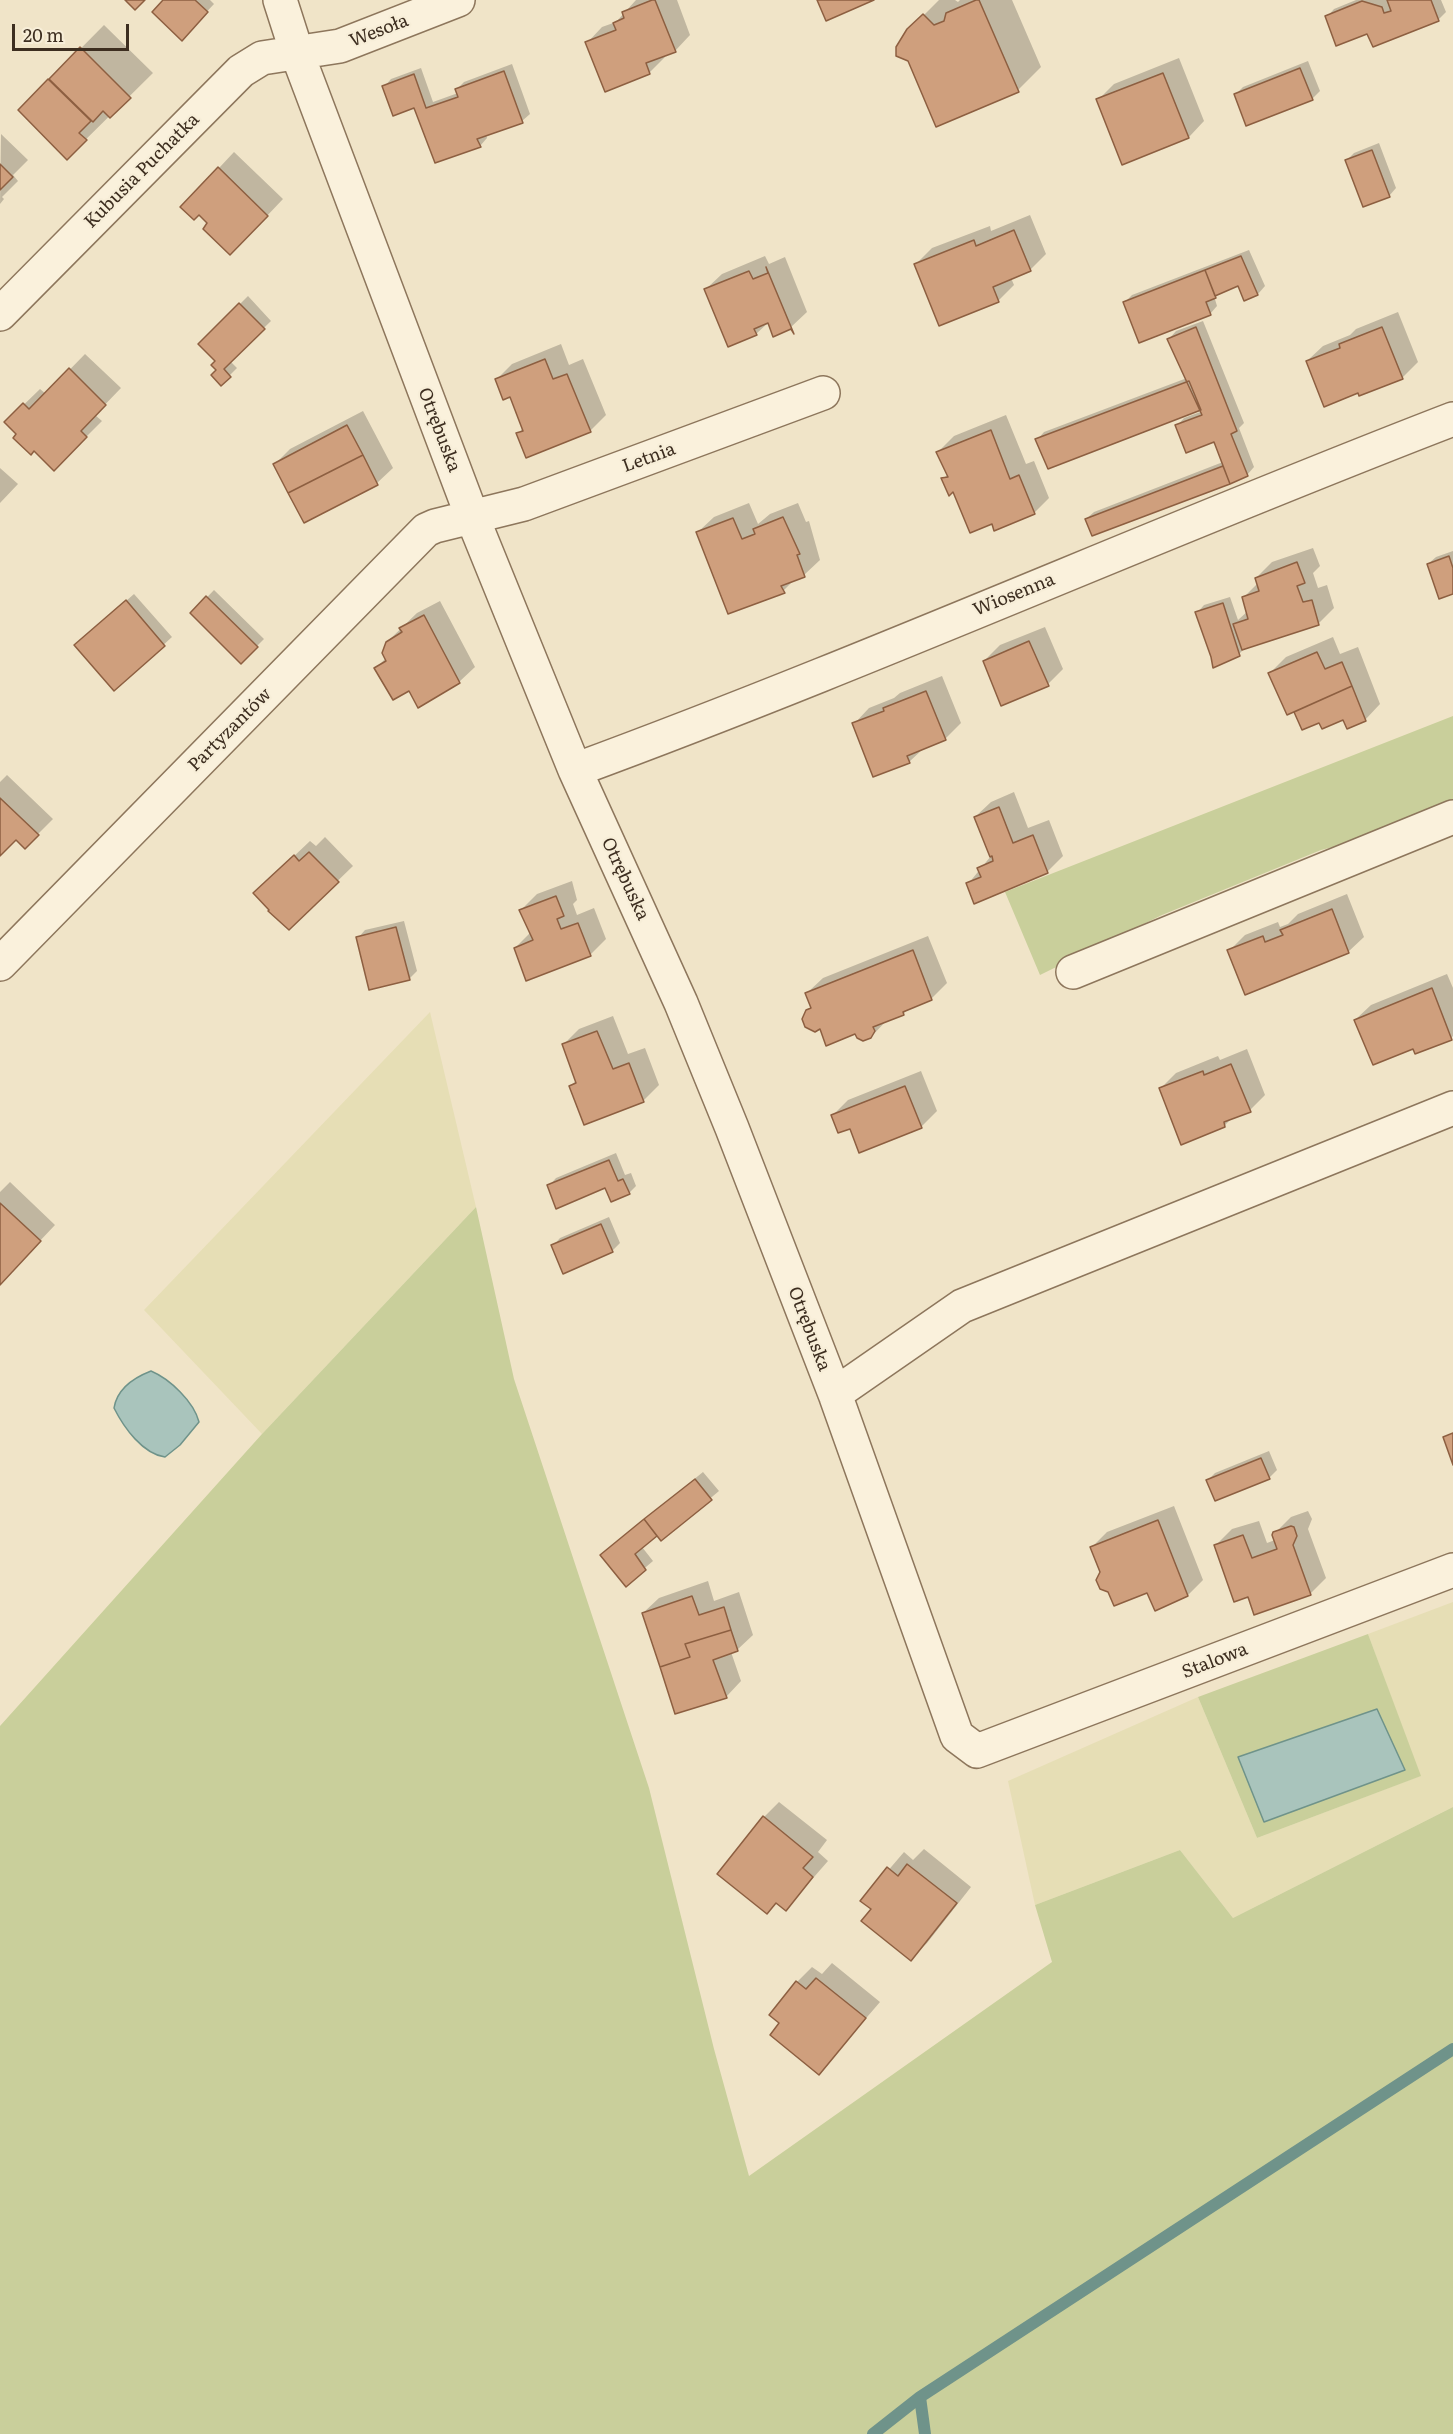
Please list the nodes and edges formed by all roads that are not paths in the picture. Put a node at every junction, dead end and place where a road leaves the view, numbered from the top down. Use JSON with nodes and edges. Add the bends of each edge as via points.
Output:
{"nodes":[{"id":1,"x":280,"y":0,"type":"edge"},
{"id":2,"x":458,"y":0,"type":"edge"},
{"id":3,"x":297,"y":53,"type":"junction"},
{"id":4,"x":0,"y":314,"type":"edge"},
{"id":5,"x":823,"y":393,"type":"dead end"},
{"id":6,"x":1453,"y":419,"type":"edge"},
{"id":7,"x":473,"y":519,"type":"junction"},
{"id":8,"x":575,"y":770,"type":"junction"},
{"id":9,"x":1453,"y":817,"type":"edge"},
{"id":10,"x":0,"y":964,"type":"edge"},
{"id":11,"x":1073,"y":972,"type":"dead end"},
{"id":12,"x":1453,"y":1108,"type":"edge"},
{"id":13,"x":834,"y":1394,"type":"junction"},
{"id":14,"x":1453,"y":1570,"type":"edge"},
{"id":15,"x":977,"y":1751,"type":"joint"}],
"edges":[{"from":1,"to":3,"type":"street","name":"Otrębuska"},
{"from":2,"to":3,"type":"street","name":"Wesoła","via":[[340,46]]},
{"from":3,"to":4,"type":"street","name":"Kubusia Puchatka","via":[[262,58],[241,70]]},
{"from":3,"to":7,"type":"street","name":"Otrębuska"},
{"from":5,"to":7,"type":"street","name":"Letnia","via":[[524,504]]},
{"from":6,"to":8,"type":"street","name":"Wiosenna","via":[[709,720]]},
{"from":7,"to":8,"type":"street","name":"Otrębuska"},
{"from":7,"to":10,"type":"street","name":"Partyzantów","via":[[426,530]]},
{"from":8,"to":13,"type":"street","name":"Otrębuska","via":[[681,1003]]},
{"from":9,"to":11,"type":"street"},
{"from":12,"to":13,"type":"street","via":[[963,1306]]},
{"from":13,"to":15,"type":"street","name":"Otrębuska","via":[[957,1736]]},
{"from":14,"to":15,"type":"street","name":"Stalowa"}]}
